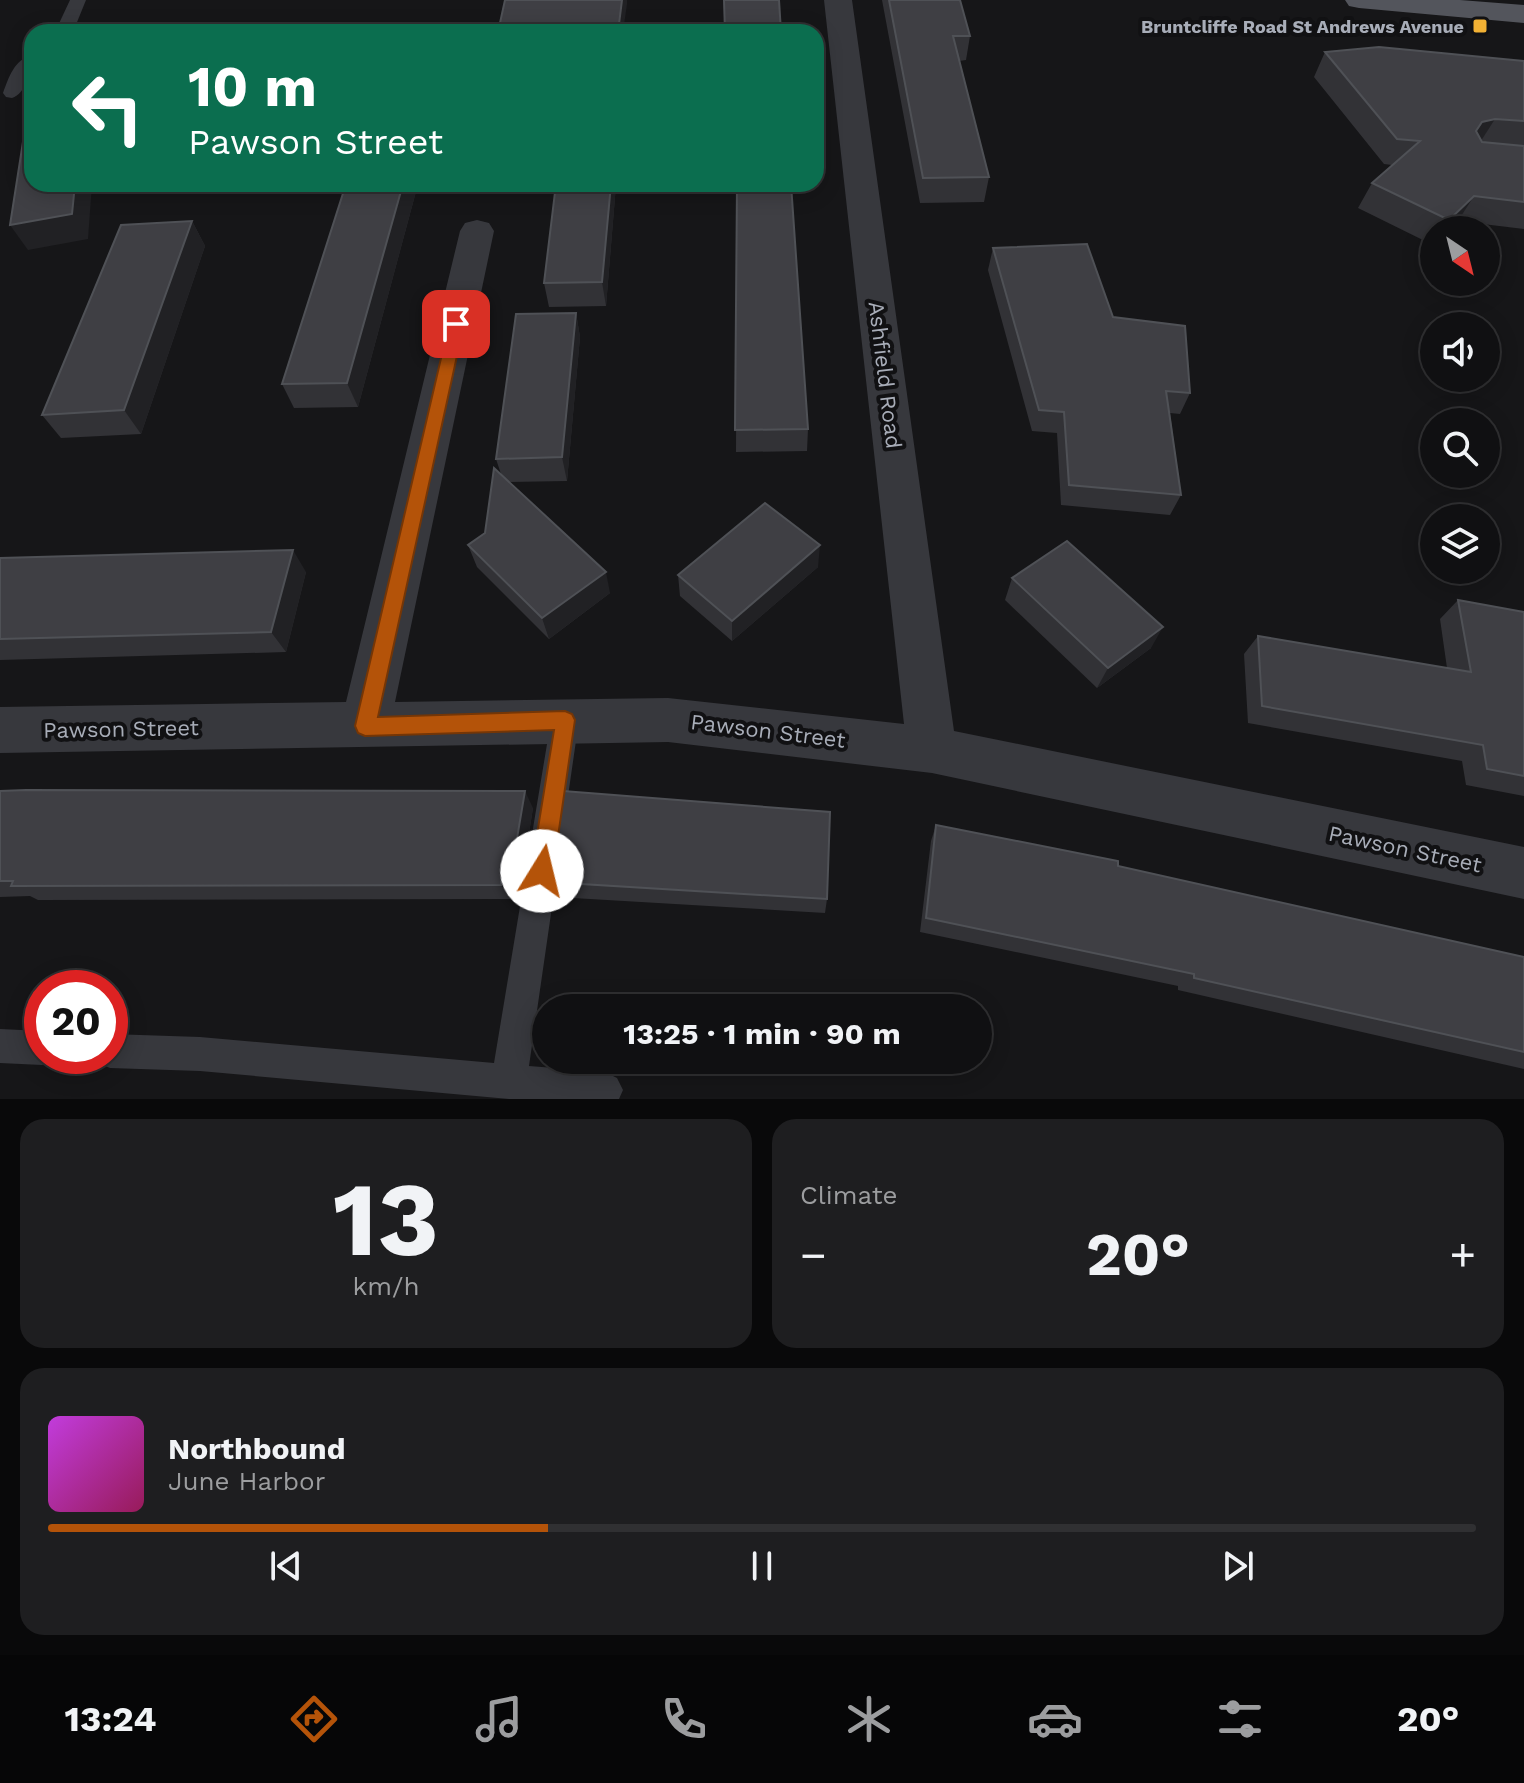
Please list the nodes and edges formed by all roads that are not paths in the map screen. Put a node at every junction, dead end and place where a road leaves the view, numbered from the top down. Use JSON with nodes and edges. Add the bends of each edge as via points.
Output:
{"nodes":[{"id":1,"x":78,"y":0,"type":"edge"},
{"id":2,"x":838,"y":0,"type":"edge"},
{"id":3,"x":1359,"y":0,"type":"edge"},
{"id":4,"x":1524,"y":14,"type":"edge"},
{"id":5,"x":68,"y":24,"type":"edge"},
{"id":6,"x":24,"y":67,"type":"edge"},
{"id":7,"x":12,"y":93,"type":"dead end"},
{"id":8,"x":477,"y":231,"type":"dead end"},
{"id":9,"x":565,"y":720,"type":"junction"},
{"id":10,"x":365,"y":726,"type":"junction"},
{"id":11,"x":0,"y":730,"type":"edge"},
{"id":12,"x":932,"y":750,"type":"junction"},
{"id":13,"x":1524,"y":873,"type":"edge"},
{"id":14,"x":0,"y":1046,"type":"edge"},
{"id":15,"x":24,"y":1047,"type":"edge"},
{"id":16,"x":128,"y":1052,"type":"edge"},
{"id":17,"x":509,"y":1081,"type":"junction"},
{"id":18,"x":605,"y":1090,"type":"dead end"}],
"edges":[{"from":1,"to":5,"type":"lane"},
{"from":2,"to":12,"type":"street","name":"Ashfield Road"},
{"from":3,"to":4,"type":"main road"},
{"from":6,"to":7,"type":"lane"},
{"from":8,"to":10,"type":"street"},
{"from":9,"to":10,"type":"street","name":"Pawson Street"},
{"from":9,"to":12,"type":"street","name":"Pawson Street","via":[[668,720]]},
{"from":9,"to":17,"type":"lane"},
{"from":10,"to":11,"type":"street","name":"Pawson Street"},
{"from":12,"to":13,"type":"street","name":"Pawson Street"},
{"from":14,"to":15,"type":"lane"},
{"from":16,"to":17,"type":"lane"},
{"from":17,"to":18,"type":"lane"}]}
